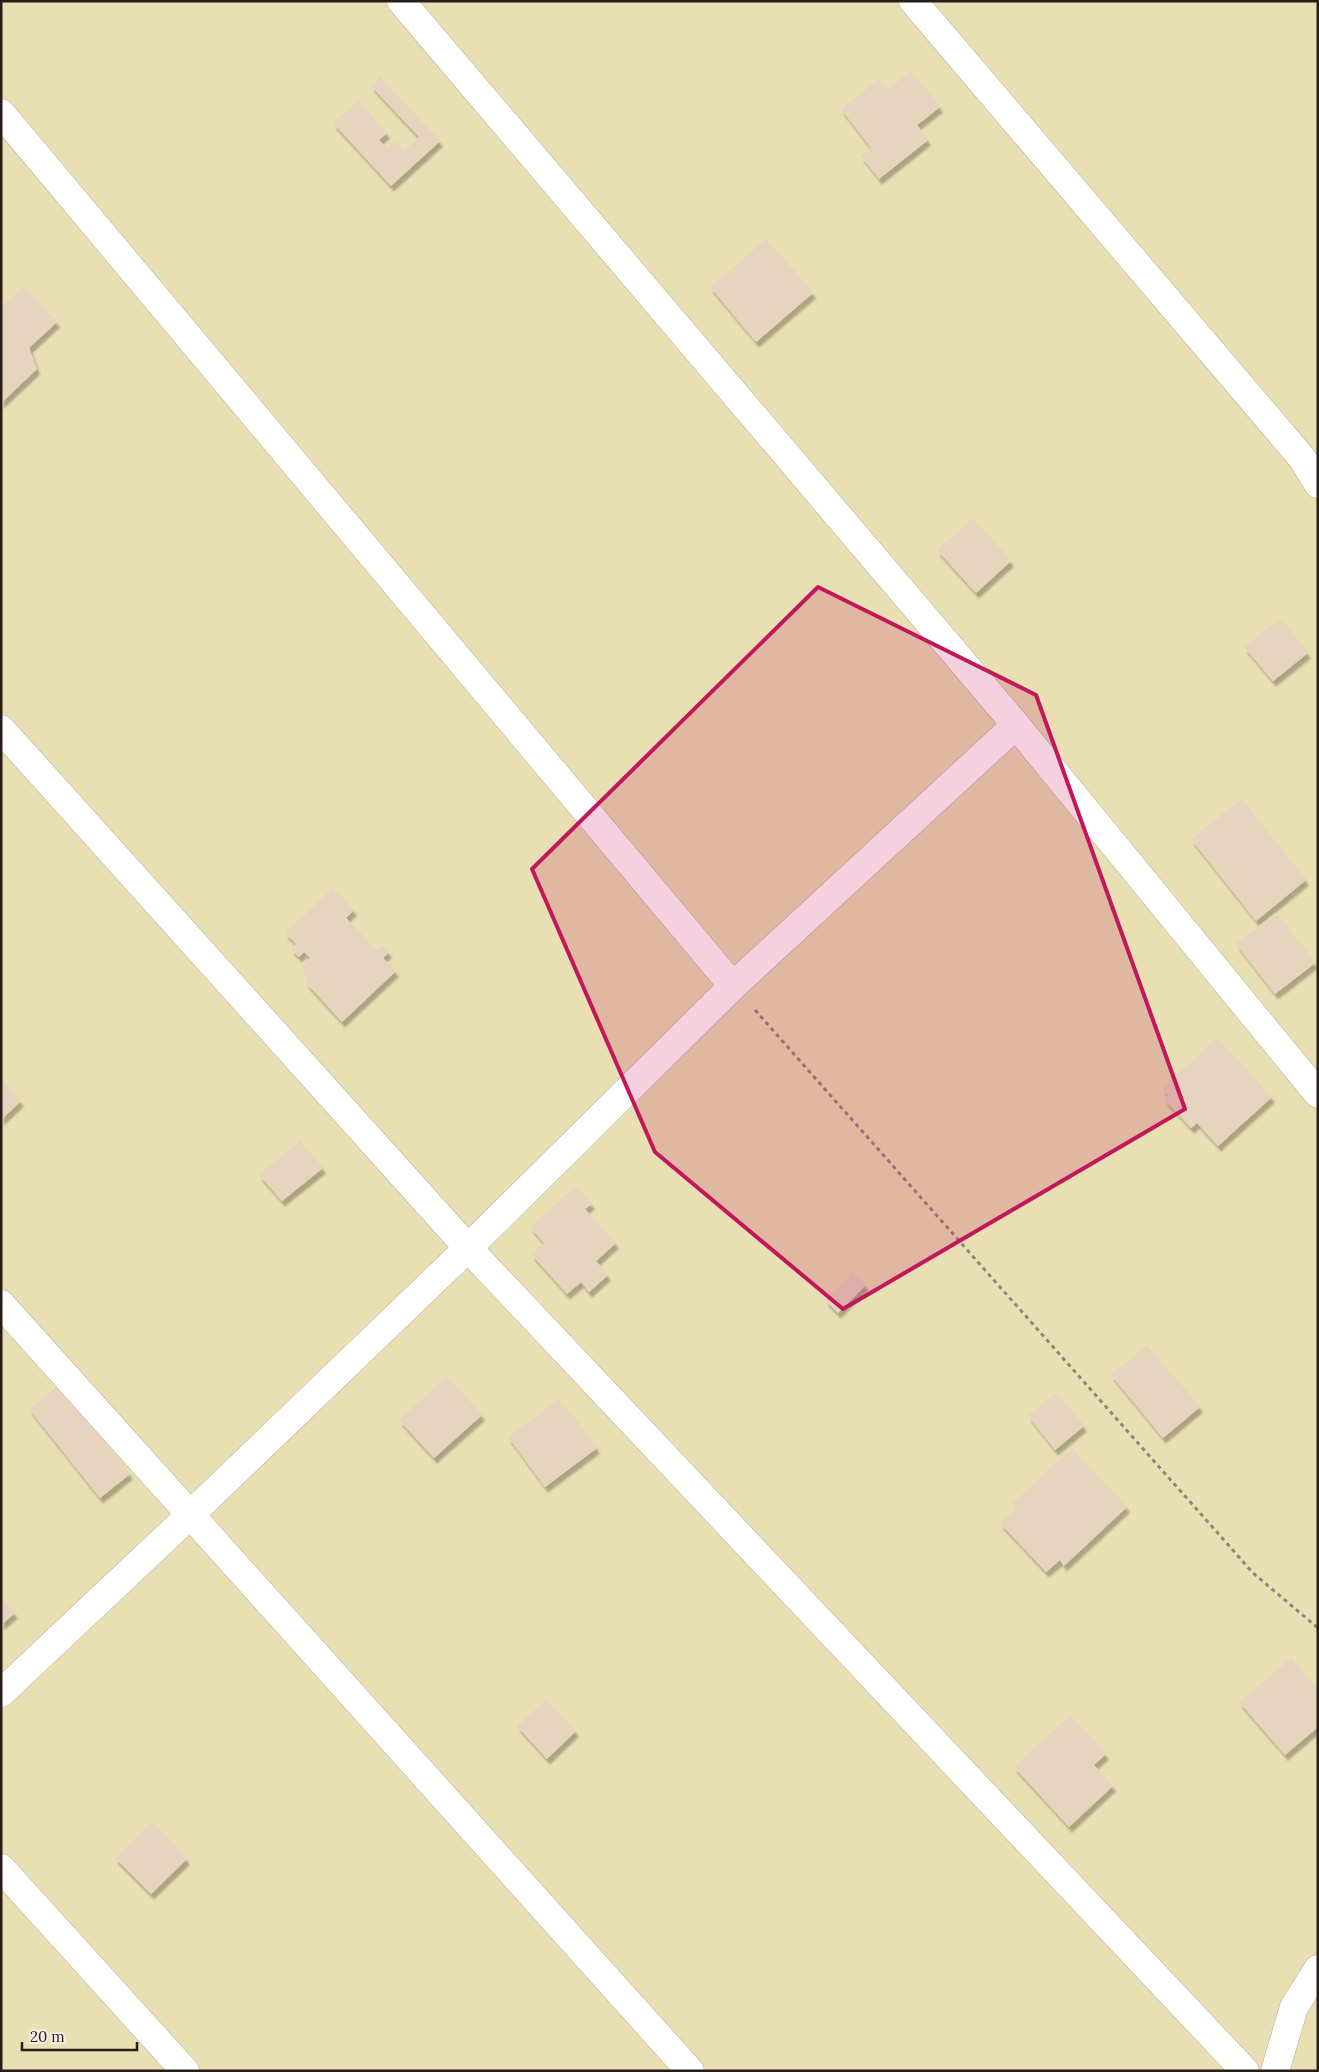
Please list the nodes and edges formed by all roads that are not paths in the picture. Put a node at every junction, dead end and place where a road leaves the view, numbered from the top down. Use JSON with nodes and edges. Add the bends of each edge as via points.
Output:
{"nodes":[{"id":1,"x":401,"y":1,"type":"edge"},
{"id":2,"x":913,"y":1,"type":"edge"},
{"id":3,"x":1,"y":113,"type":"edge"},
{"id":4,"x":1318,"y":484,"type":"edge"},
{"id":5,"x":1016,"y":725,"type":"junction"},
{"id":6,"x":1,"y":728,"type":"edge"},
{"id":7,"x":733,"y":986,"type":"junction"},
{"id":8,"x":1318,"y":1094,"type":"edge"},
{"id":9,"x":468,"y":1248,"type":"junction"},
{"id":10,"x":1,"y":1304,"type":"edge"},
{"id":11,"x":190,"y":1515,"type":"junction"},
{"id":12,"x":1,"y":1693,"type":"edge"},
{"id":13,"x":1,"y":1868,"type":"edge"},
{"id":14,"x":1318,"y":1969,"type":"edge"},
{"id":15,"x":185,"y":2071,"type":"edge"},
{"id":16,"x":690,"y":2071,"type":"edge"},
{"id":17,"x":1245,"y":2071,"type":"edge"},
{"id":18,"x":1275,"y":2071,"type":"edge"}],
"edges":[{"from":1,"to":5,"type":"lane"},
{"from":2,"to":4,"type":"lane","via":[[1302,458]]},
{"from":3,"to":7,"type":"lane"},
{"from":5,"to":7,"type":"lane"},
{"from":5,"to":8,"type":"lane"},
{"from":6,"to":9,"type":"lane"},
{"from":7,"to":9,"type":"lane"},
{"from":9,"to":11,"type":"lane"},
{"from":9,"to":17,"type":"lane"},
{"from":10,"to":11,"type":"lane"},
{"from":11,"to":12,"type":"lane"},
{"from":11,"to":16,"type":"lane"},
{"from":13,"to":15,"type":"lane"},
{"from":14,"to":18,"type":"lane","via":[[1294,2007]]}]}
